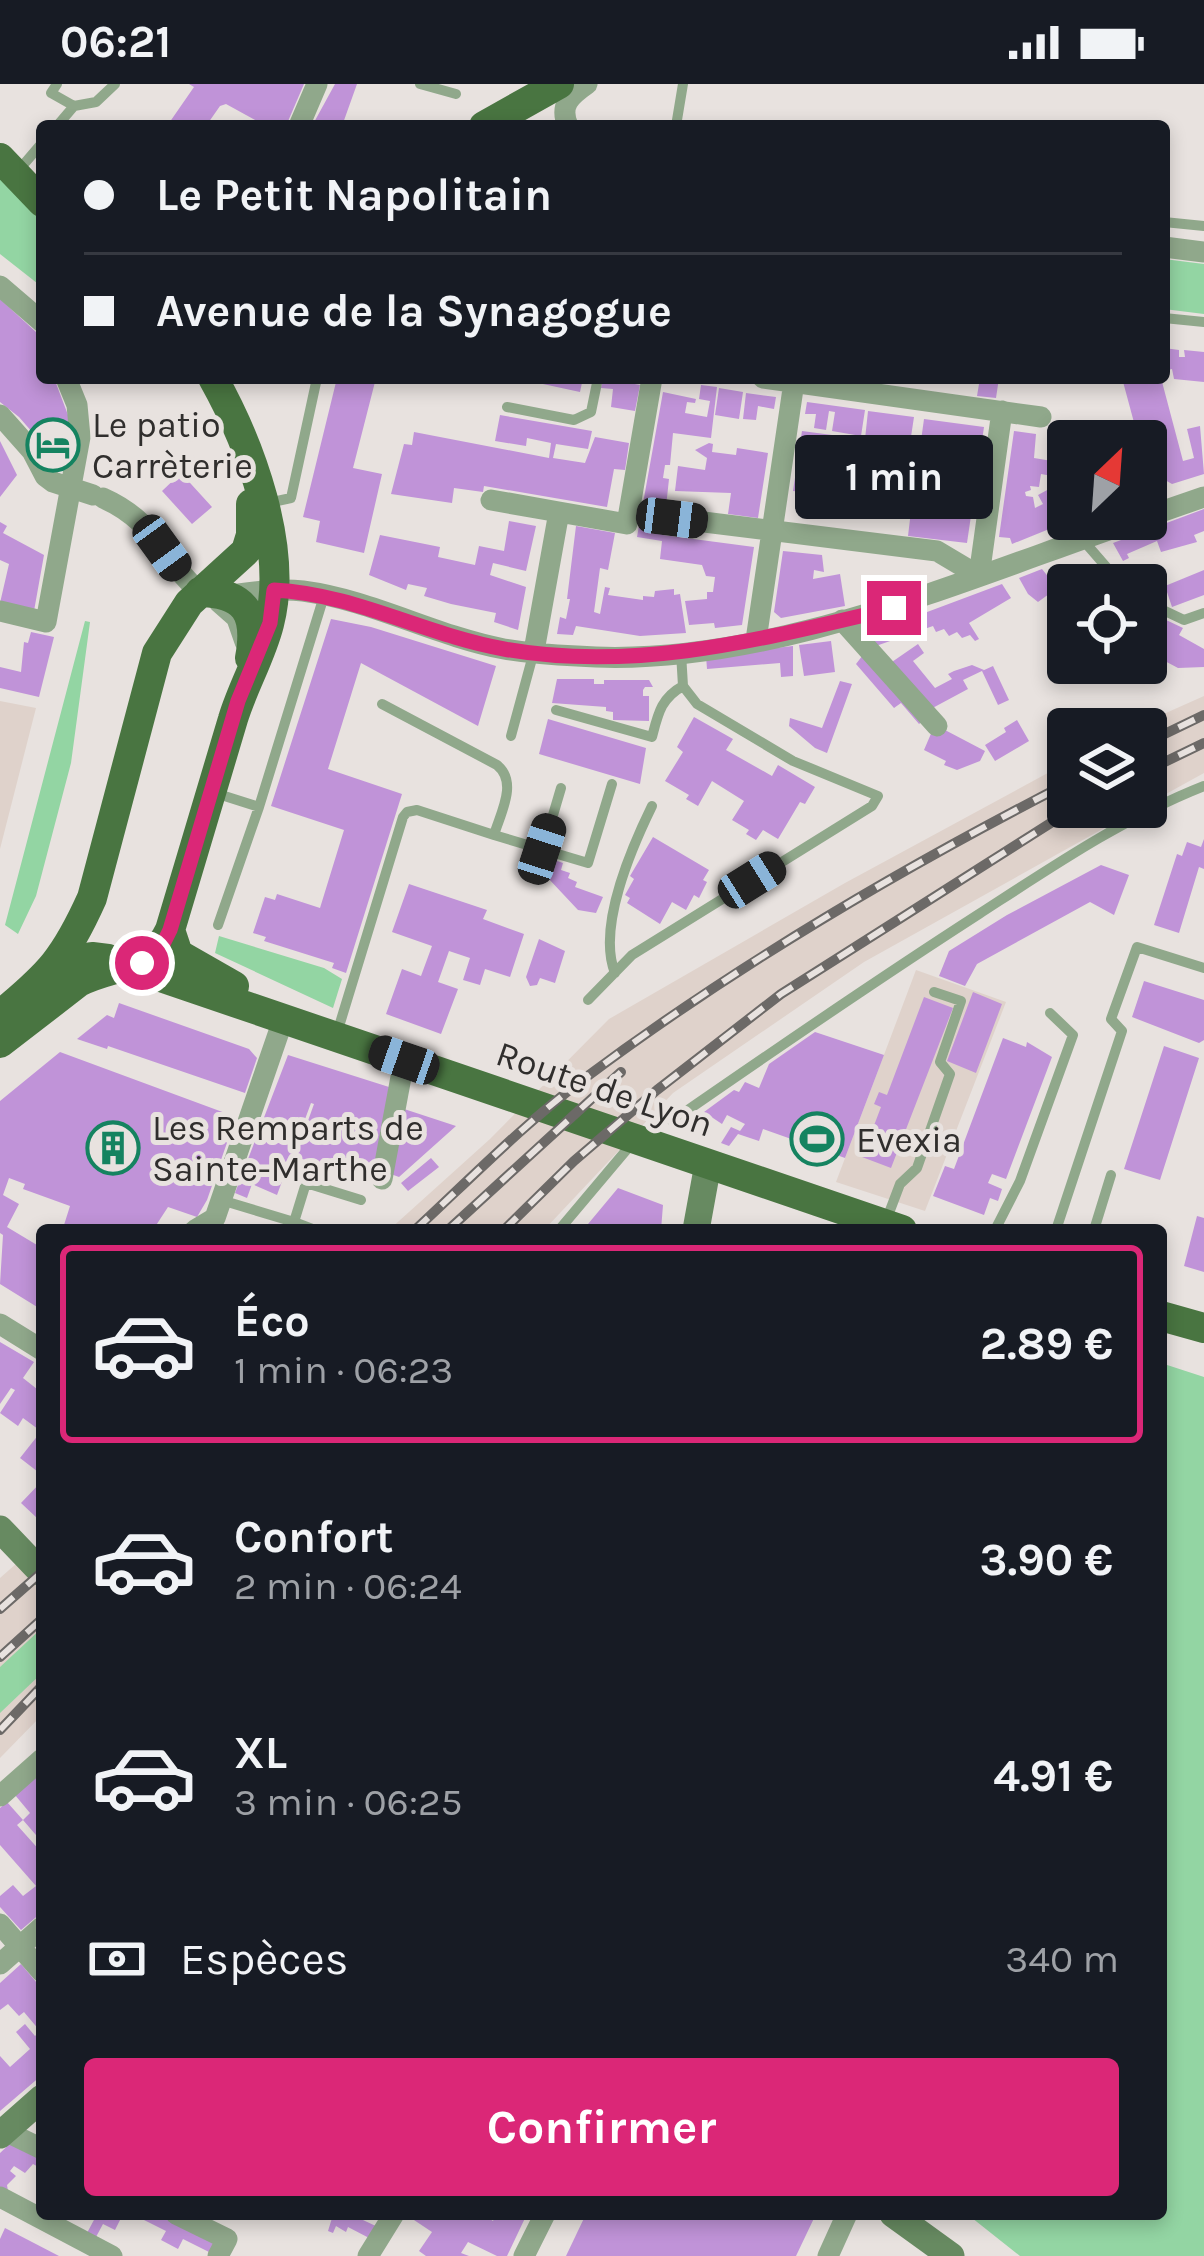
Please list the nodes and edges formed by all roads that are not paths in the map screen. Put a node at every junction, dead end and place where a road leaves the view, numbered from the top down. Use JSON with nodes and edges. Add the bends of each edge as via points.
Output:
{"nodes":[{"id":1,"x":57,"y":84,"type":"edge"},
{"id":2,"x":115,"y":84,"type":"edge"},
{"id":3,"x":316,"y":84,"type":"edge"},
{"id":4,"x":420,"y":84,"type":"edge"},
{"id":5,"x":528,"y":84,"type":"edge"},
{"id":6,"x":559,"y":84,"type":"edge"},
{"id":7,"x":587,"y":84,"type":"edge"},
{"id":8,"x":683,"y":84,"type":"edge"},
{"id":9,"x":455,"y":94,"type":"dead end"},
{"id":10,"x":74,"y":106,"type":"junction"},
{"id":11,"x":62,"y":120,"type":"edge"},
{"id":12,"x":301,"y":120,"type":"edge"},
{"id":13,"x":478,"y":120,"type":"edge"},
{"id":14,"x":495,"y":120,"type":"edge"},
{"id":15,"x":567,"y":120,"type":"edge"},
{"id":16,"x":676,"y":120,"type":"edge"},
{"id":17,"x":0,"y":138,"type":"edge"},
{"id":18,"x":27,"y":162,"type":"edge"},
{"id":19,"x":1170,"y":223,"type":"edge"},
{"id":20,"x":1204,"y":226,"type":"edge"},
{"id":21,"x":1170,"y":249,"type":"edge"},
{"id":22,"x":1204,"y":252,"type":"edge"},
{"id":23,"x":0,"y":286,"type":"edge"},
{"id":24,"x":36,"y":317,"type":"edge"},
{"id":25,"x":1170,"y":319,"type":"edge"},
{"id":26,"x":1204,"y":322,"type":"edge"},
{"id":27,"x":68,"y":384,"type":"edge"},
{"id":28,"x":199,"y":384,"type":"edge"},
{"id":29,"x":216,"y":384,"type":"edge"},
{"id":30,"x":236,"y":384,"type":"edge"},
{"id":31,"x":316,"y":384,"type":"edge"},
{"id":32,"x":597,"y":384,"type":"edge"},
{"id":33,"x":651,"y":384,"type":"edge"},
{"id":34,"x":794,"y":384,"type":"edge"},
{"id":35,"x":808,"y":384,"type":"edge"},
{"id":36,"x":507,"y":407,"type":"dead end"},
{"id":37,"x":1002,"y":411,"type":"junction"},
{"id":38,"x":0,"y":415,"type":"edge"},
{"id":39,"x":234,"y":416,"type":"junction"},
{"id":40,"x":1041,"y":417,"type":"dead end"},
{"id":41,"x":68,"y":488,"type":"junction"},
{"id":42,"x":1204,"y":497,"type":"edge"},
{"id":43,"x":491,"y":500,"type":"dead end"},
{"id":44,"x":263,"y":504,"type":"junction"},
{"id":45,"x":1167,"y":510,"type":"edge"},
{"id":46,"x":559,"y":512,"type":"junction"},
{"id":47,"x":672,"y":518,"type":"dead end"},
{"id":48,"x":772,"y":531,"type":"junction"},
{"id":49,"x":1079,"y":540,"type":"edge"},
{"id":50,"x":1083,"y":540,"type":"edge"},
{"id":51,"x":1104,"y":564,"type":"edge"},
{"id":52,"x":980,"y":576,"type":"junction"},
{"id":53,"x":274,"y":590,"type":"junction"},
{"id":54,"x":324,"y":596,"type":"junction"},
{"id":55,"x":206,"y":597,"type":"junction"},
{"id":56,"x":0,"y":611,"type":"edge"},
{"id":57,"x":1167,"y":612,"type":"edge"},
{"id":58,"x":1204,"y":614,"type":"edge"},
{"id":59,"x":842,"y":620,"type":"junction"},
{"id":60,"x":756,"y":640,"type":"junction"},
{"id":61,"x":534,"y":651,"type":"junction"},
{"id":62,"x":681,"y":653,"type":"junction"},
{"id":63,"x":683,"y":686,"type":"junction"},
{"id":64,"x":242,"y":691,"type":"junction"},
{"id":65,"x":382,"y":704,"type":"dead end"},
{"id":66,"x":556,"y":710,"type":"dead end"},
{"id":67,"x":937,"y":726,"type":"dead end"},
{"id":68,"x":511,"y":736,"type":"dead end"},
{"id":69,"x":611,"y":784,"type":"dead end"},
{"id":70,"x":1204,"y":786,"type":"edge"},
{"id":71,"x":561,"y":788,"type":"dead end"},
{"id":72,"x":212,"y":792,"type":"junction"},
{"id":73,"x":259,"y":806,"type":"junction"},
{"id":74,"x":652,"y":806,"type":"dead end"},
{"id":75,"x":494,"y":835,"type":"junction"},
{"id":76,"x":542,"y":849,"type":"junction"},
{"id":77,"x":92,"y":898,"type":"junction"},
{"id":78,"x":218,"y":925,"type":"dead end"},
{"id":79,"x":170,"y":930,"type":"junction"},
{"id":80,"x":127,"y":966,"type":"junction"},
{"id":81,"x":55,"y":968,"type":"junction"},
{"id":82,"x":1204,"y":968,"type":"edge"},
{"id":83,"x":615,"y":973,"type":"junction"},
{"id":84,"x":934,"y":992,"type":"dead end"},
{"id":85,"x":588,"y":1000,"type":"dead end"},
{"id":86,"x":1050,"y":1013,"type":"dead end"},
{"id":87,"x":0,"y":1016,"type":"edge"},
{"id":88,"x":283,"y":1020,"type":"junction"},
{"id":89,"x":336,"y":1037,"type":"junction"},
{"id":90,"x":0,"y":1043,"type":"edge"},
{"id":91,"x":404,"y":1060,"type":"junction"},
{"id":92,"x":672,"y":1121,"type":"dead end"},
{"id":93,"x":636,"y":1139,"type":"junction"},
{"id":94,"x":708,"y":1164,"type":"junction"},
{"id":95,"x":1111,"y":1175,"type":"dead end"},
{"id":96,"x":382,"y":1179,"type":"dead end"},
{"id":97,"x":221,"y":1200,"type":"junction"},
{"id":98,"x":361,"y":1200,"type":"dead end"},
{"id":99,"x":294,"y":1222,"type":"junction"},
{"id":100,"x":206,"y":1224,"type":"edge"},
{"id":101,"x":299,"y":1224,"type":"edge"},
{"id":102,"x":564,"y":1224,"type":"edge"},
{"id":103,"x":697,"y":1224,"type":"edge"},
{"id":104,"x":885,"y":1224,"type":"edge"},
{"id":105,"x":894,"y":1224,"type":"edge"},
{"id":106,"x":998,"y":1224,"type":"edge"},
{"id":107,"x":1058,"y":1224,"type":"edge"},
{"id":108,"x":1096,"y":1224,"type":"edge"},
{"id":109,"x":1167,"y":1318,"type":"edge"},
{"id":110,"x":0,"y":1324,"type":"edge"},
{"id":111,"x":1204,"y":1328,"type":"edge"},
{"id":112,"x":36,"y":1346,"type":"edge"},
{"id":113,"x":0,"y":1529,"type":"edge"},
{"id":114,"x":36,"y":1567,"type":"edge"},
{"id":115,"x":36,"y":1764,"type":"edge"},
{"id":116,"x":0,"y":1796,"type":"edge"},
{"id":117,"x":0,"y":1924,"type":"edge"},
{"id":118,"x":36,"y":1932,"type":"edge"},
{"id":119,"x":20,"y":1946,"type":"junction"},
{"id":120,"x":0,"y":1964,"type":"edge"},
{"id":121,"x":36,"y":1965,"type":"edge"},
{"id":122,"x":36,"y":2103,"type":"edge"},
{"id":123,"x":2,"y":2133,"type":"edge"},
{"id":124,"x":36,"y":2147,"type":"edge"},
{"id":125,"x":0,"y":2197,"type":"edge"},
{"id":126,"x":36,"y":2216,"type":"edge"},
{"id":127,"x":44,"y":2220,"type":"edge"},
{"id":128,"x":184,"y":2220,"type":"edge"},
{"id":129,"x":390,"y":2220,"type":"edge"},
{"id":130,"x":542,"y":2220,"type":"edge"},
{"id":131,"x":844,"y":2220,"type":"edge"},
{"id":132,"x":901,"y":2220,"type":"edge"},
{"id":133,"x":222,"y":2247,"type":"edge"},
{"id":134,"x":112,"y":2256,"type":"edge"},
{"id":135,"x":368,"y":2256,"type":"edge"},
{"id":136,"x":524,"y":2256,"type":"edge"},
{"id":137,"x":828,"y":2256,"type":"edge"},
{"id":138,"x":951,"y":2256,"type":"edge"}],
"edges":[{"from":1,"to":10,"type":"lane","via":[[51,92]]},
{"from":2,"to":10,"type":"lane","via":[[96,102]]},
{"from":3,"to":12,"type":"street"},
{"from":4,"to":9,"type":"lane"},
{"from":5,"to":13,"type":"main road"},
{"from":6,"to":14,"type":"main road"},
{"from":7,"to":15,"type":"street","via":[[569,97]]},
{"from":8,"to":16,"type":"lane"},
{"from":10,"to":11,"type":"lane"},
{"from":17,"to":18,"type":"main road"},
{"from":19,"to":20,"type":"lane"},
{"from":21,"to":22,"type":"street"},
{"from":23,"to":24,"type":"street"},
{"from":25,"to":26,"type":"lane"},
{"from":27,"to":41,"type":"street","via":[[80,421]]},
{"from":28,"to":55,"type":"main road","via":[[251,505],[249,543]]},
{"from":29,"to":39,"type":"main road"},
{"from":30,"to":39,"type":"main road"},
{"from":31,"to":44,"type":"lane","via":[[291,498]]},
{"from":32,"to":36,"type":"lane","via":[[591,412],[574,420]]},
{"from":33,"to":46,"type":"street","via":[[627,524]]},
{"from":34,"to":48,"type":"street"},
{"from":35,"to":37,"type":"street"},
{"from":37,"to":40,"type":"street"},
{"from":37,"to":52,"type":"street"},
{"from":38,"to":41,"type":"street","via":[[45,476]]},
{"from":39,"to":44,"type":"main road"},
{"from":41,"to":55,"type":"street","via":[[140,518]]},
{"from":41,"to":56,"type":"street","via":[[46,622]]},
{"from":42,"to":45,"type":"street"},
{"from":43,"to":46,"type":"street"},
{"from":44,"to":53,"type":"main road"},
{"from":46,"to":61,"type":"street"},
{"from":47,"to":48,"type":"street"},
{"from":48,"to":52,"type":"street","via":[[937,550]]},
{"from":48,"to":60,"type":"street"},
{"from":49,"to":52,"type":"street"},
{"from":50,"to":51,"type":"lane"},
{"from":52,"to":59,"type":"street"},
{"from":53,"to":54,"type":"street"},
{"from":53,"to":55,"type":"street"},
{"from":53,"to":64,"type":"main road","via":[[270,623]]},
{"from":54,"to":61,"type":"street"},
{"from":54,"to":73,"type":"lane"},
{"from":55,"to":64,"type":"lane","via":[[232,621]]},
{"from":55,"to":64,"type":"main road","via":[[246,608],[252,624]]},
{"from":55,"to":77,"type":"main road","via":[[157,653]]},
{"from":57,"to":58,"type":"lane","via":[[1184,620]]},
{"from":59,"to":60,"type":"street"},
{"from":59,"to":67,"type":"street"},
{"from":60,"to":62,"type":"street"},
{"from":61,"to":62,"type":"street"},
{"from":61,"to":68,"type":"lane"},
{"from":62,"to":63,"type":"lane"},
{"from":63,"to":66,"type":"lane","via":[[659,710],[652,737]]},
{"from":63,"to":83,"type":"lane","via":[[697,704],[793,761],[878,796]]},
{"from":64,"to":72,"type":"main road"},
{"from":65,"to":75,"type":"lane","via":[[503,769],[509,783]]},
{"from":69,"to":76,"type":"lane","via":[[588,862]]},
{"from":70,"to":92,"type":"lane","via":[[1042,873]]},
{"from":71,"to":76,"type":"lane"},
{"from":72,"to":73,"type":"lane"},
{"from":72,"to":79,"type":"main road"},
{"from":73,"to":78,"type":"lane"},
{"from":74,"to":83,"type":"lane","via":[[629,854],[606,951]]},
{"from":75,"to":76,"type":"lane"},
{"from":75,"to":89,"type":"lane","via":[[417,810],[403,817]]},
{"from":77,"to":80,"type":"main road","via":[[99,933]]},
{"from":77,"to":81,"type":"main road"},
{"from":79,"to":80,"type":"main road","via":[[159,952]]},
{"from":79,"to":88,"type":"main road","name":"Route de Lyon","via":[[178,954]]},
{"from":80,"to":81,"type":"main road","name":"Route de Lyon","via":[[92,957]]},
{"from":80,"to":88,"type":"main road","name":"Route de Lyon"},
{"from":80,"to":90,"type":"main road","via":[[93,975]]},
{"from":81,"to":87,"type":"main road"},
{"from":82,"to":107,"type":"lane","via":[[1137,947],[1111,1019],[1122,1031]]},
{"from":83,"to":85,"type":"lane"},
{"from":84,"to":105,"type":"lane","via":[[961,1001],[940,1062],[950,1074],[917,1168],[901,1184]]},
{"from":86,"to":106,"type":"lane","via":[[1072,1034]]},
{"from":88,"to":89,"type":"main road","name":"Route de Lyon"},
{"from":88,"to":97,"type":"street"},
{"from":89,"to":91,"type":"main road","name":"Route de Lyon"},
{"from":91,"to":93,"type":"main road","name":"Route de Lyon"},
{"from":91,"to":96,"type":"street"},
{"from":93,"to":94,"type":"main road","name":"Route de Lyon"},
{"from":93,"to":102,"type":"lane"},
{"from":94,"to":103,"type":"main road"},
{"from":94,"to":104,"type":"main road","name":"Route de Lyon"},
{"from":95,"to":108,"type":"lane"},
{"from":97,"to":99,"type":"lane"},
{"from":97,"to":100,"type":"street"},
{"from":98,"to":99,"type":"lane","via":[[305,1184]]},
{"from":99,"to":101,"type":"lane"},
{"from":109,"to":111,"type":"main road"},
{"from":110,"to":112,"type":"street"},
{"from":113,"to":114,"type":"main road"},
{"from":115,"to":116,"type":"street"},
{"from":117,"to":119,"type":"street"},
{"from":118,"to":119,"type":"street"},
{"from":119,"to":120,"type":"street"},
{"from":119,"to":121,"type":"street"},
{"from":122,"to":123,"type":"main road"},
{"from":123,"to":124,"type":"street"},
{"from":125,"to":126,"type":"street"},
{"from":127,"to":134,"type":"street"},
{"from":128,"to":133,"type":"street"},
{"from":129,"to":135,"type":"street"},
{"from":130,"to":136,"type":"street"},
{"from":131,"to":137,"type":"street"},
{"from":132,"to":138,"type":"main road"}]}
